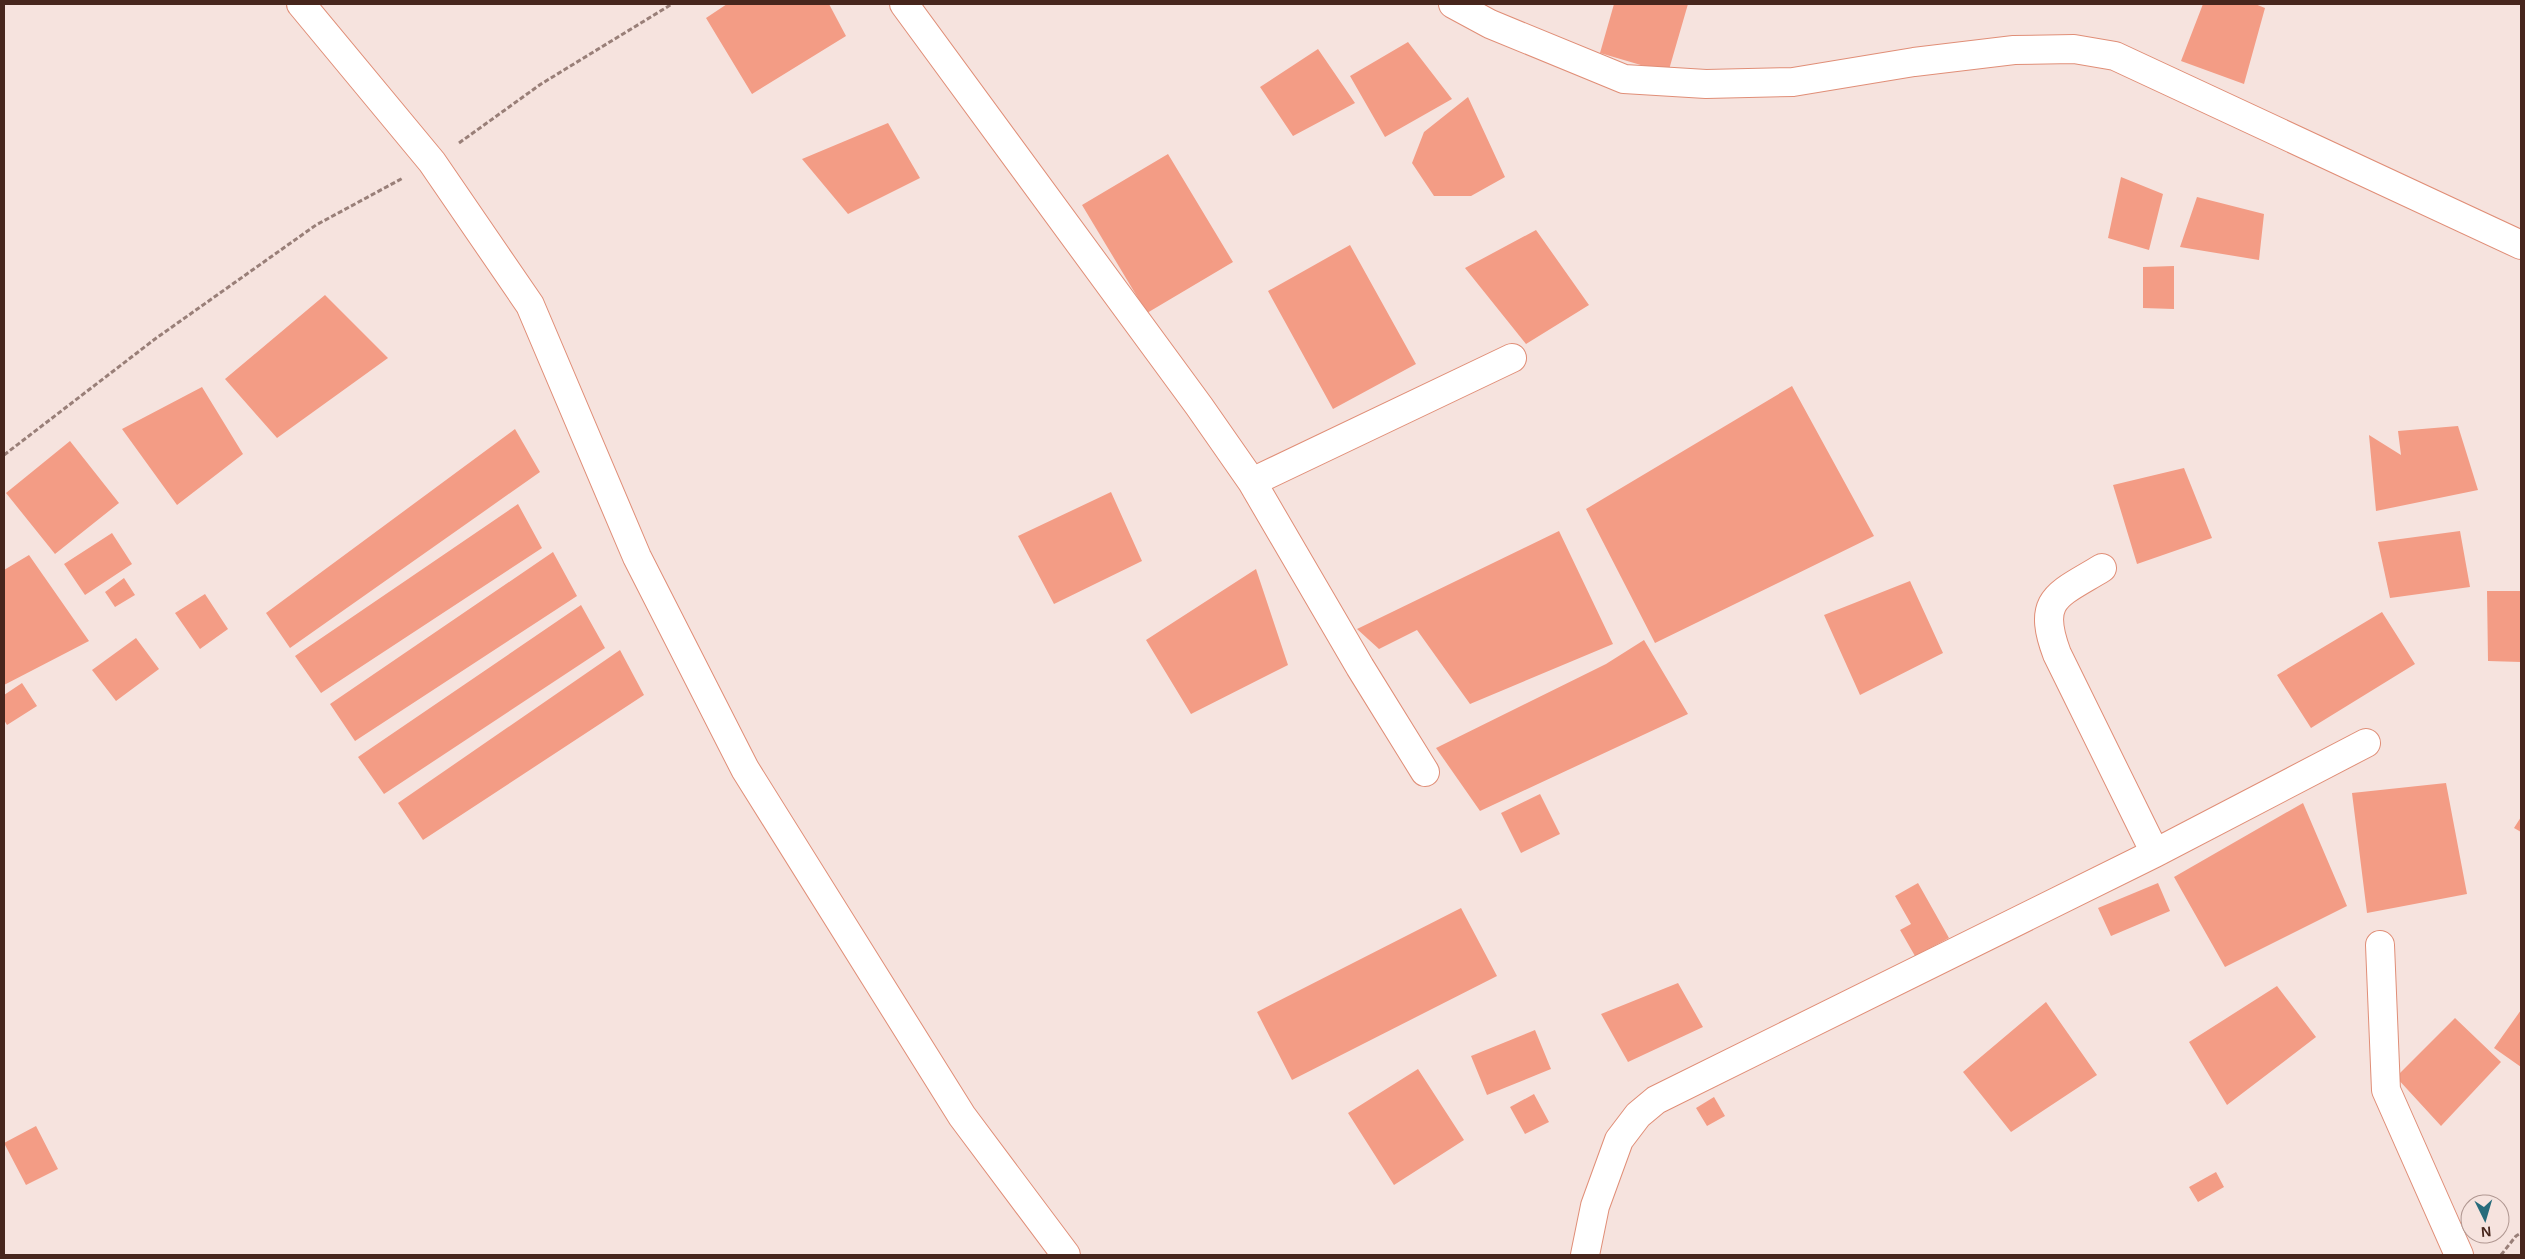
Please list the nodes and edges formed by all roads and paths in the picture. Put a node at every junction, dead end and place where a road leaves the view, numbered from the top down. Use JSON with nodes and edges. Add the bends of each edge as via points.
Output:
{"nodes":[{"id":1,"x":301,"y":4,"type":"edge"},
{"id":2,"x":672,"y":4,"type":"edge"},
{"id":3,"x":904,"y":4,"type":"edge"},
{"id":4,"x":1452,"y":4,"type":"edge"},
{"id":5,"x":432,"y":162,"type":"junction"},
{"id":6,"x":2521,"y":245,"type":"edge"},
{"id":7,"x":1512,"y":358,"type":"dead end"},
{"id":8,"x":4,"y":455,"type":"edge"},
{"id":9,"x":1252,"y":482,"type":"junction"},
{"id":10,"x":2102,"y":568,"type":"dead end"},
{"id":11,"x":2366,"y":743,"type":"dead end"},
{"id":12,"x":1425,"y":772,"type":"dead end"},
{"id":13,"x":2155,"y":853,"type":"junction"},
{"id":14,"x":2380,"y":945,"type":"dead end"},
{"id":15,"x":2521,"y":1233,"type":"edge"},
{"id":16,"x":1066,"y":1255,"type":"edge"},
{"id":17,"x":1585,"y":1255,"type":"edge"},
{"id":18,"x":2459,"y":1255,"type":"edge"},
{"id":19,"x":2501,"y":1255,"type":"edge"}],
"edges":[{"from":1,"to":5,"type":"street"},
{"from":2,"to":5,"type":"path","via":[[541,84]]},
{"from":3,"to":9,"type":"street"},
{"from":4,"to":6,"type":"street","via":[[1490,24],[1624,79],[1706,84],[1793,82],[2014,50],[2074,49],[2115,56]]},
{"from":5,"to":8,"type":"path","via":[[316,225],[155,339]]},
{"from":5,"to":16,"type":"street","via":[[530,305],[637,557],[745,769],[962,1116]]},
{"from":7,"to":9,"type":"street"},
{"from":9,"to":12,"type":"street"},
{"from":10,"to":13,"type":"street","via":[[2067,589],[2051,604],[2049,634]]},
{"from":11,"to":13,"type":"street"},
{"from":13,"to":17,"type":"street","via":[[1656,1100],[1619,1140],[1595,1206]]},
{"from":14,"to":18,"type":"street","via":[[2386,1090]]},
{"from":15,"to":19,"type":"path"}]}
